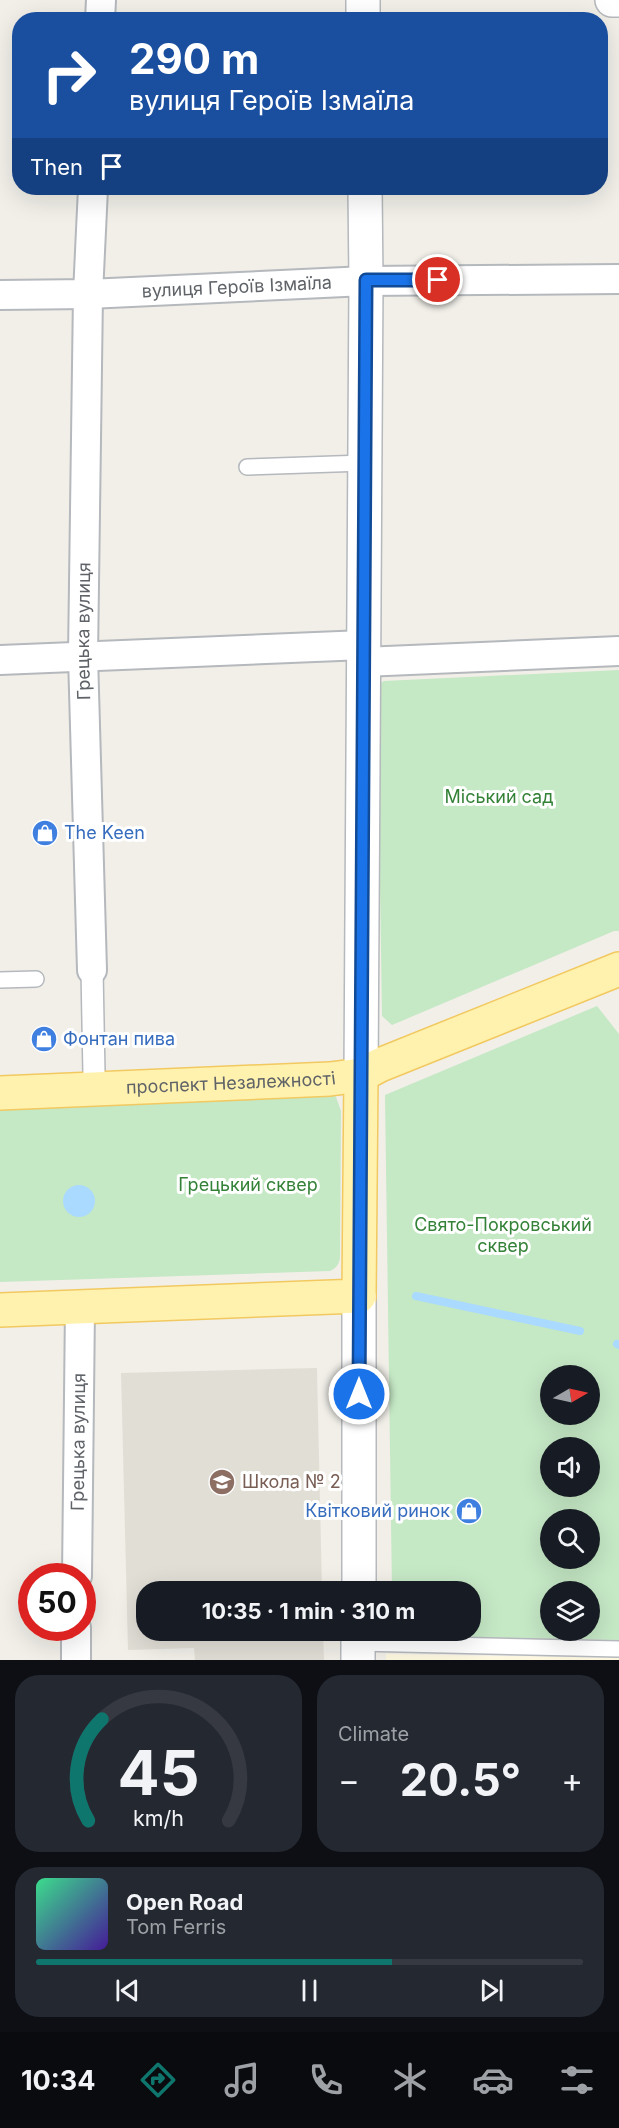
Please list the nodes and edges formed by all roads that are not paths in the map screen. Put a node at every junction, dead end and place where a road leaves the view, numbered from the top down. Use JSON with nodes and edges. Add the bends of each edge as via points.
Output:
{"nodes":[{"id":1,"x":612,"y":0,"type":"edge"},
{"id":2,"x":619,"y":0,"type":"edge"},
{"id":3,"x":93,"y":195,"type":"edge"},
{"id":4,"x":365,"y":195,"type":"edge"},
{"id":5,"x":619,"y":279,"type":"edge"},
{"id":6,"x":366,"y":280,"type":"junction"},
{"id":7,"x":88,"y":294,"type":"junction"},
{"id":8,"x":0,"y":295,"type":"edge"},
{"id":9,"x":364,"y":463,"type":"junction"},
{"id":10,"x":247,"y":467,"type":"dead end"},
{"id":11,"x":619,"y":651,"type":"edge"},
{"id":12,"x":364,"y":653,"type":"junction"},
{"id":13,"x":83,"y":656,"type":"junction"},
{"id":14,"x":0,"y":660,"type":"edge"},
{"id":15,"x":619,"y":969,"type":"edge"},
{"id":16,"x":92,"y":970,"type":"joint"},
{"id":17,"x":36,"y":979,"type":"dead end"},
{"id":18,"x":0,"y":980,"type":"edge"},
{"id":19,"x":94,"y":1074,"type":"dead end"},
{"id":20,"x":361,"y":1075,"type":"junction"},
{"id":21,"x":0,"y":1093,"type":"edge"},
{"id":22,"x":359,"y":1296,"type":"junction"},
{"id":23,"x":80,"y":1308,"type":"junction"},
{"id":24,"x":0,"y":1310,"type":"edge"},
{"id":25,"x":77,"y":1563,"type":"edge"},
{"id":26,"x":359,"y":1581,"type":"edge"},
{"id":27,"x":76,"y":1641,"type":"edge"},
{"id":28,"x":358,"y":1644,"type":"edge"},
{"id":29,"x":619,"y":1649,"type":"edge"},
{"id":30,"x":76,"y":1660,"type":"edge"}],
"edges":[{"from":1,"to":2,"type":"street"},
{"from":3,"to":7,"type":"street","name":"Грецька вулиця"},
{"from":4,"to":6,"type":"street"},
{"from":5,"to":6,"type":"street","name":"вулиця Героїв Ізмаїла"},
{"from":6,"to":7,"type":"street","name":"вулиця Героїв Ізмаїла"},
{"from":6,"to":9,"type":"street"},
{"from":7,"to":8,"type":"street","name":"вулиця Героїв Ізмаїла"},
{"from":7,"to":13,"type":"street","name":"Грецька вулиця"},
{"from":9,"to":10,"type":"lane"},
{"from":9,"to":12,"type":"street"},
{"from":11,"to":12,"type":"street"},
{"from":12,"to":13,"type":"street"},
{"from":12,"to":20,"type":"street"},
{"from":13,"to":14,"type":"street"},
{"from":13,"to":16,"type":"street","name":"Грецька вулиця"},
{"from":15,"to":20,"type":"main road","name":"проспект Незалежності"},
{"from":16,"to":19,"type":"street","name":"Грецька вулиця"},
{"from":17,"to":18,"type":"lane"},
{"from":20,"to":21,"type":"main road","name":"проспект Незалежності"},
{"from":20,"to":22,"type":"main road"},
{"from":22,"to":23,"type":"main road"},
{"from":22,"to":26,"type":"street"},
{"from":23,"to":24,"type":"main road"},
{"from":23,"to":25,"type":"street","name":"Грецька вулиця"},
{"from":27,"to":30,"type":"street"},
{"from":28,"to":29,"type":"lane"}]}
